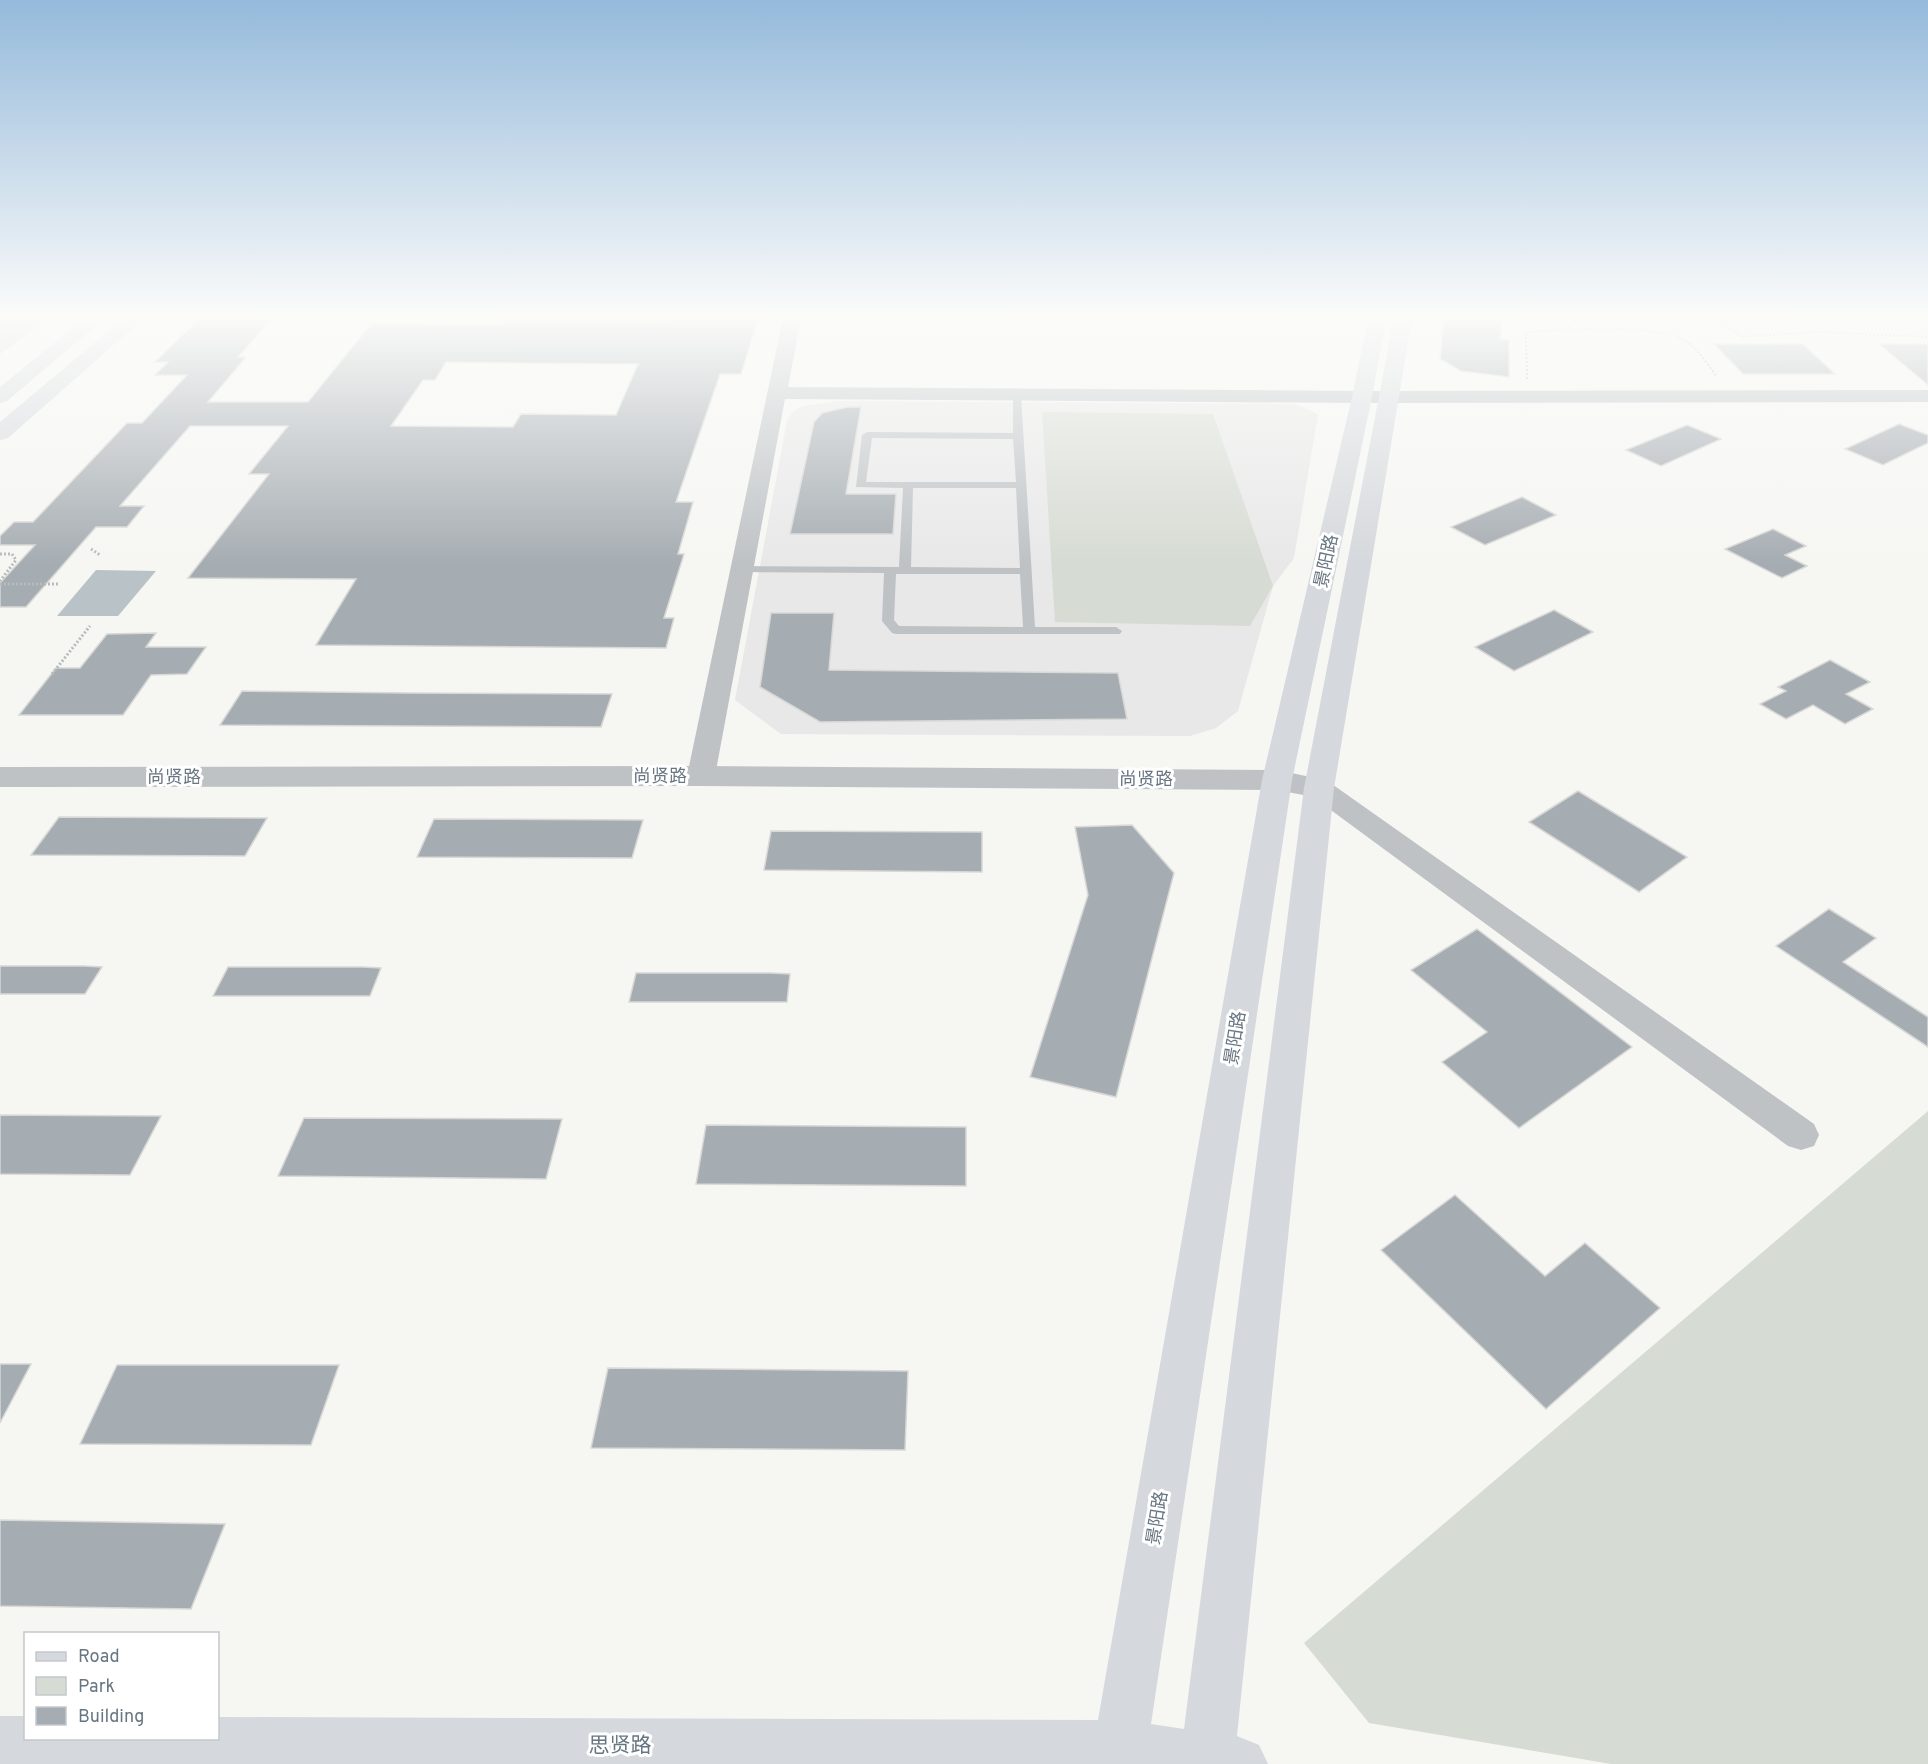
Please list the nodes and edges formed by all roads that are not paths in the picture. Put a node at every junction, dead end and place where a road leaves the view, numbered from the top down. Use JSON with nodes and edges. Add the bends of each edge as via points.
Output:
{"nodes":[{"id":1,"x":38,"y":400,"type":"edge"},
{"id":2,"x":776,"y":400,"type":"edge"},
{"id":3,"x":1016,"y":400,"type":"edge"},
{"id":4,"x":1375,"y":400,"type":"edge"},
{"id":5,"x":1376,"y":400,"type":"edge"},
{"id":6,"x":0,"y":433,"type":"edge"},
{"id":7,"x":1017,"y":436,"type":"junction"},
{"id":8,"x":908,"y":485,"type":"junction"},
{"id":9,"x":1020,"y":485,"type":"junction"},
{"id":10,"x":742,"y":569,"type":"junction"},
{"id":11,"x":890,"y":570,"type":"junction"},
{"id":12,"x":905,"y":570,"type":"junction"},
{"id":13,"x":1025,"y":571,"type":"junction"},
{"id":14,"x":1029,"y":630,"type":"junction"},
{"id":15,"x":1116,"y":631,"type":"dead end"},
{"id":16,"x":701,"y":776,"type":"junction"},
{"id":17,"x":0,"y":777,"type":"edge"},
{"id":18,"x":1277,"y":780,"type":"junction"},
{"id":19,"x":1319,"y":788,"type":"junction"},
{"id":20,"x":1802,"y":1135,"type":"dead end"},
{"id":21,"x":0,"y":1743,"type":"edge"},
{"id":22,"x":1119,"y":1755,"type":"edge"},
{"id":23,"x":1218,"y":1762,"type":"edge"}],
"edges":[{"from":1,"to":6,"type":"main road"},
{"from":2,"to":10,"type":"street"},
{"from":3,"to":7,"type":"lane"},
{"from":4,"to":18,"type":"main road","name":"景阳路"},
{"from":5,"to":19,"type":"main road","name":"景阳路"},
{"from":7,"to":8,"type":"lane","via":[[867,435],[860,485]]},
{"from":7,"to":9,"type":"lane"},
{"from":8,"to":9,"type":"lane"},
{"from":8,"to":12,"type":"lane"},
{"from":9,"to":13,"type":"lane"},
{"from":10,"to":11,"type":"lane"},
{"from":10,"to":16,"type":"street"},
{"from":11,"to":12,"type":"lane"},
{"from":11,"to":14,"type":"lane","via":[[888,621],[896,630]]},
{"from":12,"to":13,"type":"lane"},
{"from":13,"to":14,"type":"lane"},
{"from":14,"to":15,"type":"lane"},
{"from":16,"to":17,"type":"street","name":"尚贤路"},
{"from":16,"to":18,"type":"street","name":"尚贤路"},
{"from":18,"to":19,"type":"street","name":"尚贤路"},
{"from":18,"to":22,"type":"main road","name":"景阳路"},
{"from":19,"to":20,"type":"street"},
{"from":19,"to":23,"type":"main road","name":"景阳路"},
{"from":21,"to":22,"type":"main road","name":"思贤路"},
{"from":22,"to":23,"type":"main road","name":"思贤路"}]}
